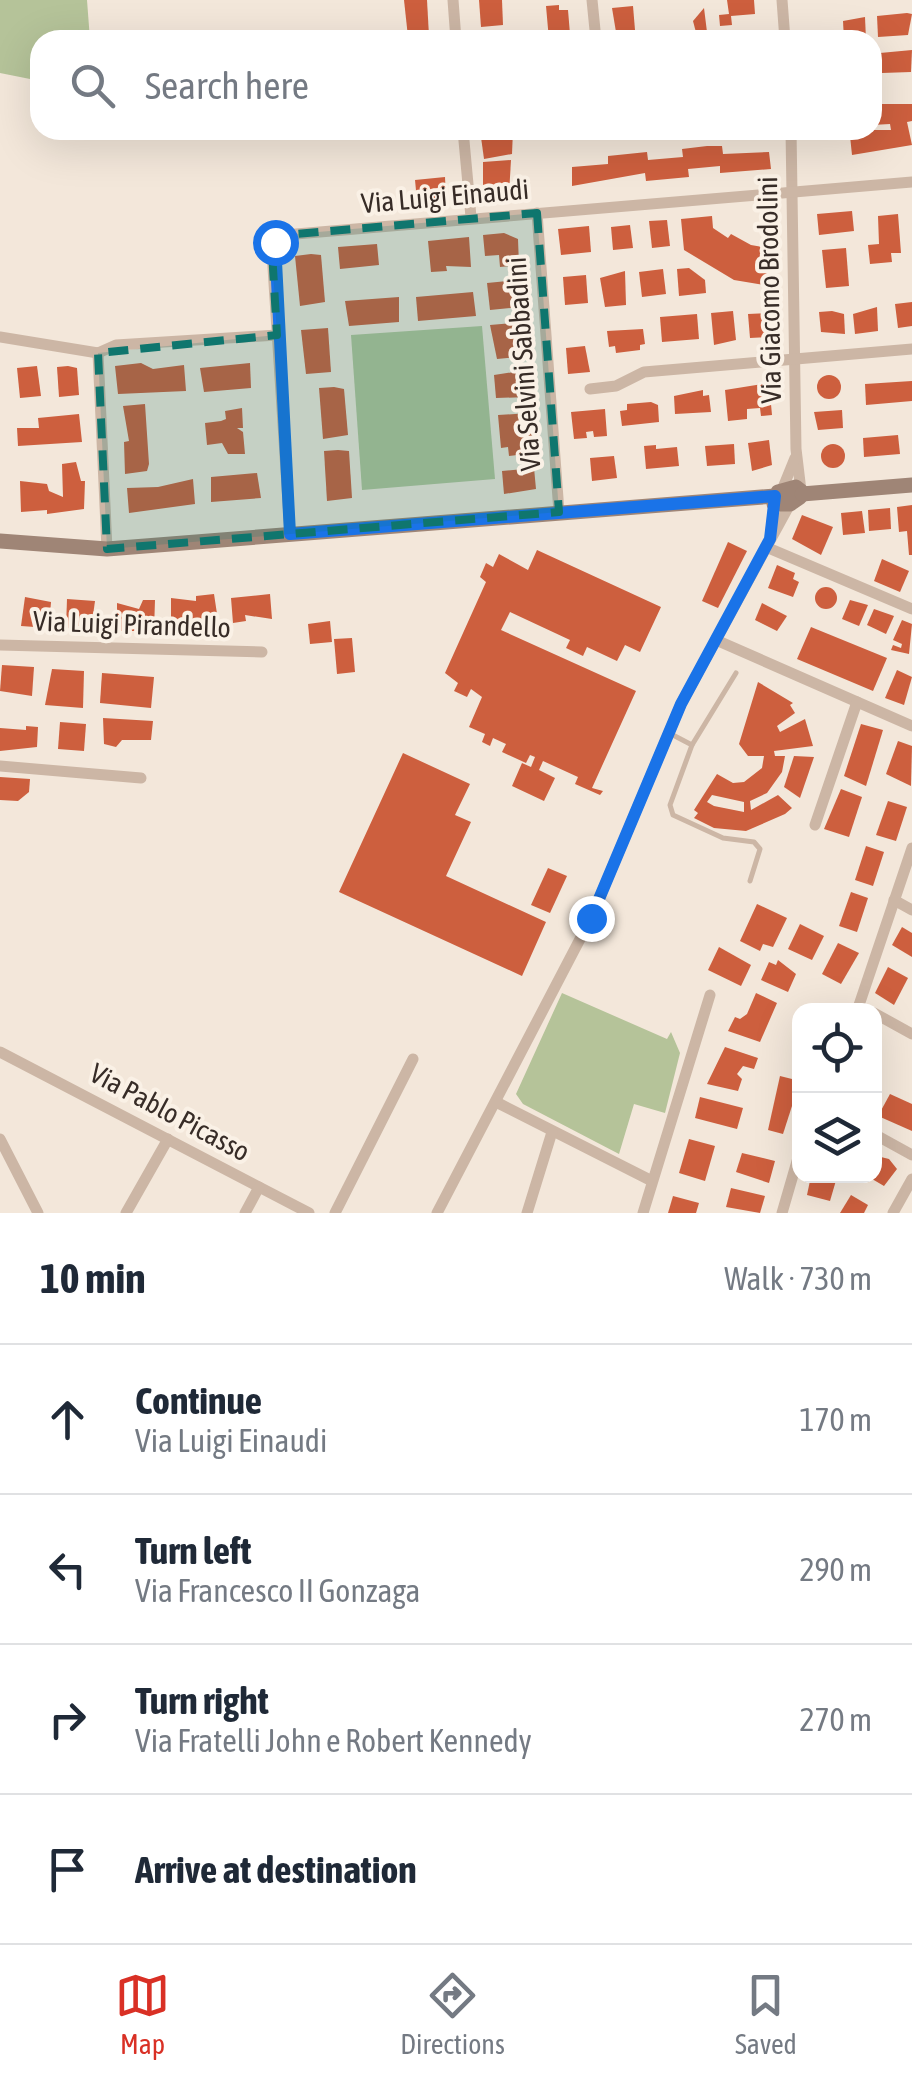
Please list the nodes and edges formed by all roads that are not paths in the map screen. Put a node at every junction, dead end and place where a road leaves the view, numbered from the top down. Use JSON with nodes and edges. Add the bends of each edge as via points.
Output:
{"nodes":[{"id":1,"x":452,"y":0,"type":"edge"},
{"id":2,"x":592,"y":0,"type":"edge"},
{"id":3,"x":782,"y":0,"type":"edge"},
{"id":4,"x":455,"y":30,"type":"edge"},
{"id":5,"x":595,"y":30,"type":"edge"},
{"id":6,"x":784,"y":30,"type":"edge"},
{"id":7,"x":464,"y":140,"type":"edge"},
{"id":8,"x":792,"y":140,"type":"edge"},
{"id":9,"x":912,"y":182,"type":"edge"},
{"id":10,"x":795,"y":192,"type":"junction"},
{"id":11,"x":537,"y":214,"type":"junction"},
{"id":12,"x":470,"y":217,"type":"junction"},
{"id":13,"x":0,"y":336,"type":"edge"},
{"id":14,"x":277,"y":336,"type":"junction"},
{"id":15,"x":912,"y":349,"type":"edge"},
{"id":16,"x":98,"y":353,"type":"junction"},
{"id":17,"x":796,"y":360,"type":"junction"},
{"id":18,"x":590,"y":389,"type":"dead end"},
{"id":19,"x":796,"y":449,"type":"junction"},
{"id":20,"x":912,"y":484,"type":"edge"},
{"id":21,"x":787,"y":496,"type":"junction"},
{"id":22,"x":559,"y":512,"type":"junction"},
{"id":23,"x":290,"y":534,"type":"junction"},
{"id":24,"x":0,"y":541,"type":"edge"},
{"id":25,"x":768,"y":543,"type":"junction"},
{"id":26,"x":107,"y":549,"type":"junction"},
{"id":27,"x":912,"y":610,"type":"edge"},
{"id":28,"x":716,"y":640,"type":"junction"},
{"id":29,"x":0,"y":645,"type":"edge"},
{"id":30,"x":262,"y":652,"type":"dead end"},
{"id":31,"x":736,"y":673,"type":"dead end"},
{"id":32,"x":857,"y":702,"type":"junction"},
{"id":33,"x":912,"y":726,"type":"edge"},
{"id":34,"x":668,"y":732,"type":"junction"},
{"id":35,"x":692,"y":746,"type":"junction"},
{"id":36,"x":0,"y":766,"type":"edge"},
{"id":37,"x":141,"y":778,"type":"dead end"},
{"id":38,"x":815,"y":826,"type":"dead end"},
{"id":39,"x":912,"y":848,"type":"edge"},
{"id":40,"x":750,"y":881,"type":"dead end"},
{"id":41,"x":894,"y":900,"type":"junction"},
{"id":42,"x":912,"y":910,"type":"edge"},
{"id":43,"x":710,"y":995,"type":"dead end"},
{"id":44,"x":868,"y":1003,"type":"edge"},
{"id":45,"x":882,"y":1018,"type":"edge"},
{"id":46,"x":912,"y":1034,"type":"edge"},
{"id":47,"x":2,"y":1051,"type":"edge"},
{"id":48,"x":413,"y":1059,"type":"dead end"},
{"id":49,"x":498,"y":1103,"type":"junction"},
{"id":50,"x":552,"y":1132,"type":"junction"},
{"id":51,"x":168,"y":1138,"type":"junction"},
{"id":52,"x":0,"y":1139,"type":"edge"},
{"id":53,"x":882,"y":1139,"type":"edge"},
{"id":54,"x":912,"y":1156,"type":"edge"},
{"id":55,"x":792,"y":1178,"type":"edge"},
{"id":56,"x":912,"y":1179,"type":"edge"},
{"id":57,"x":652,"y":1181,"type":"junction"},
{"id":58,"x":259,"y":1187,"type":"junction"},
{"id":59,"x":38,"y":1213,"type":"edge"},
{"id":60,"x":126,"y":1213,"type":"edge"},
{"id":61,"x":246,"y":1213,"type":"edge"},
{"id":62,"x":309,"y":1213,"type":"edge"},
{"id":63,"x":335,"y":1213,"type":"edge"},
{"id":64,"x":437,"y":1213,"type":"edge"},
{"id":65,"x":527,"y":1213,"type":"edge"},
{"id":66,"x":643,"y":1213,"type":"edge"},
{"id":67,"x":782,"y":1213,"type":"edge"},
{"id":68,"x":892,"y":1213,"type":"edge"}],
"edges":[{"from":1,"to":4,"type":"street"},
{"from":2,"to":5,"type":"street"},
{"from":3,"to":6,"type":"street"},
{"from":7,"to":12,"type":"street"},
{"from":8,"to":10,"type":"street","name":"Via Giacomo Brodolini"},
{"from":9,"to":10,"type":"street","name":"Via Luigi Einaudi"},
{"from":10,"to":11,"type":"street","name":"Via Luigi Einaudi"},
{"from":10,"to":17,"type":"street","name":"Via Giacomo Brodolini"},
{"from":11,"to":12,"type":"street","name":"Via Luigi Einaudi"},
{"from":11,"to":22,"type":"street","name":"Via Selvini Sabbadini"},
{"from":12,"to":14,"type":"street","name":"Via Luigi Einaudi","via":[[284,235],[272,252]]},
{"from":13,"to":16,"type":"street"},
{"from":14,"to":16,"type":"street","via":[[116,345]]},
{"from":14,"to":23,"type":"street","name":"Via Luigi Einaudi"},
{"from":15,"to":17,"type":"street"},
{"from":16,"to":26,"type":"street"},
{"from":17,"to":18,"type":"street","via":[[644,372]]},
{"from":17,"to":19,"type":"street","name":"Via Giacomo Brodolini"},
{"from":19,"to":21,"type":"street"},
{"from":19,"to":21,"type":"street"},
{"from":20,"to":21,"type":"street"},
{"from":21,"to":22,"type":"street"},
{"from":21,"to":25,"type":"street"},
{"from":22,"to":23,"type":"street"},
{"from":23,"to":26,"type":"street"},
{"from":24,"to":26,"type":"street"},
{"from":25,"to":27,"type":"street"},
{"from":25,"to":28,"type":"street"},
{"from":28,"to":32,"type":"street"},
{"from":28,"to":34,"type":"street"},
{"from":29,"to":30,"type":"street","name":"Via Luigi Pirandello"},
{"from":31,"to":35,"type":"lane"},
{"from":32,"to":33,"type":"street"},
{"from":32,"to":38,"type":"street"},
{"from":34,"to":35,"type":"lane"},
{"from":34,"to":49,"type":"street","via":[[591,918]]},
{"from":35,"to":40,"type":"lane","via":[[670,805],[674,814],[723,838],[754,842],[760,849]]},
{"from":36,"to":37,"type":"street"},
{"from":39,"to":41,"type":"street"},
{"from":41,"to":42,"type":"street"},
{"from":41,"to":44,"type":"street"},
{"from":43,"to":57,"type":"street"},
{"from":45,"to":46,"type":"street"},
{"from":47,"to":51,"type":"street","name":"Via Pablo Picasso"},
{"from":48,"to":63,"type":"street"},
{"from":49,"to":50,"type":"street"},
{"from":49,"to":64,"type":"street"},
{"from":50,"to":57,"type":"street"},
{"from":50,"to":65,"type":"street"},
{"from":51,"to":58,"type":"street","name":"Via Pablo Picasso"},
{"from":51,"to":60,"type":"street"},
{"from":52,"to":59,"type":"street"},
{"from":53,"to":54,"type":"street"},
{"from":55,"to":67,"type":"street"},
{"from":56,"to":68,"type":"street"},
{"from":57,"to":66,"type":"street"},
{"from":58,"to":61,"type":"street"},
{"from":58,"to":62,"type":"street","name":"Via Pablo Picasso"}]}
